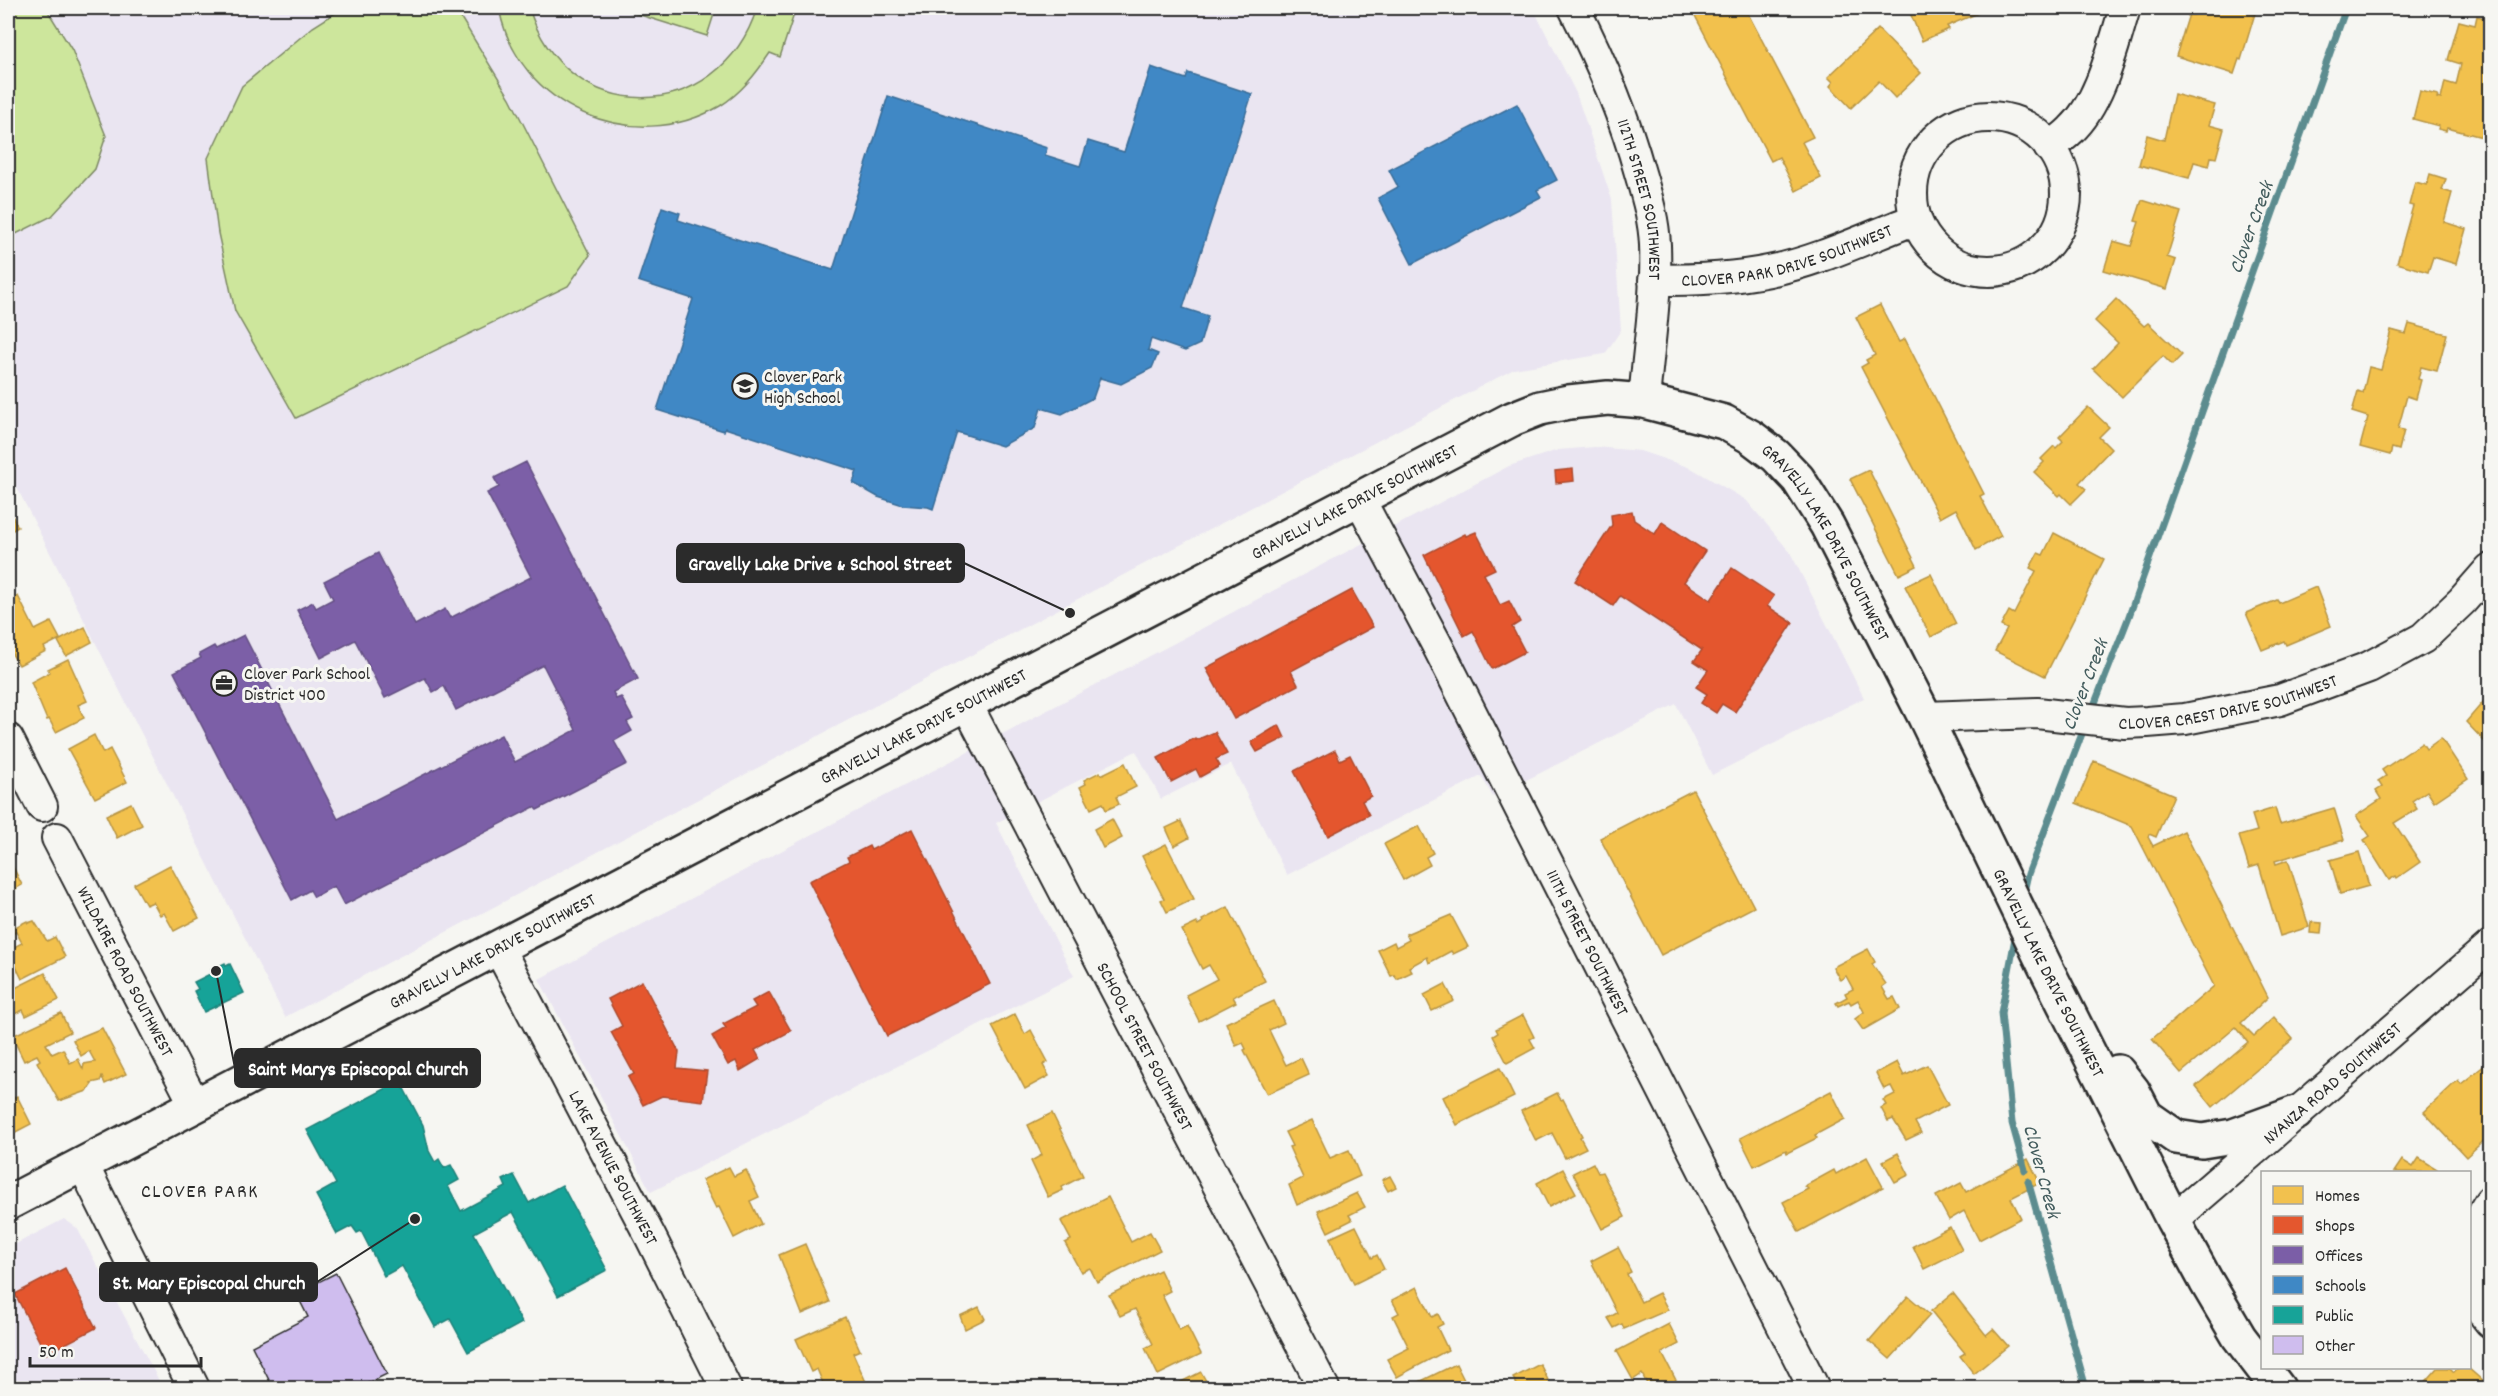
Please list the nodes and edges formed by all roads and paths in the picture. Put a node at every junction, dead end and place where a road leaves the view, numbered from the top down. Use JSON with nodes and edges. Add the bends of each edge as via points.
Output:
{"nodes":[{"id":1,"x":1574,"y":8,"type":"edge"},
{"id":2,"x":2125,"y":8,"type":"edge"},
{"id":3,"x":2049,"y":147,"type":"junction"},
{"id":4,"x":1916,"y":219,"type":"junction"},
{"id":5,"x":1654,"y":280,"type":"junction"},
{"id":6,"x":1644,"y":401,"type":"junction"},
{"id":7,"x":1359,"y":498,"type":"junction"},
{"id":8,"x":2490,"y":569,"type":"edge"},
{"id":9,"x":966,"y":703,"type":"junction"},
{"id":10,"x":1925,"y":717,"type":"junction"},
{"id":11,"x":8,"y":739,"type":"edge"},
{"id":12,"x":15,"y":775,"type":"edge"},
{"id":13,"x":42,"y":806,"type":"dead end"},
{"id":14,"x":57,"y":838,"type":"dead end"},
{"id":15,"x":2490,"y":945,"type":"edge"},
{"id":16,"x":498,"y":947,"type":"junction"},
{"id":17,"x":2059,"y":994,"type":"junction"},
{"id":18,"x":195,"y":1105,"type":"junction"},
{"id":19,"x":2296,"y":1113,"type":"junction"},
{"id":20,"x":82,"y":1163,"type":"junction"},
{"id":21,"x":2490,"y":1201,"type":"edge"},
{"id":22,"x":8,"y":1203,"type":"edge"},
{"id":23,"x":2173,"y":1220,"type":"junction"},
{"id":24,"x":2471,"y":1259,"type":"edge"},
{"id":25,"x":2471,"y":1289,"type":"edge"},
{"id":26,"x":2490,"y":1322,"type":"edge"},
{"id":27,"x":2261,"y":1366,"type":"edge"},
{"id":28,"x":2263,"y":1369,"type":"edge"},
{"id":29,"x":194,"y":1389,"type":"edge"},
{"id":30,"x":726,"y":1389,"type":"edge"},
{"id":31,"x":1324,"y":1389,"type":"edge"},
{"id":32,"x":1814,"y":1389,"type":"edge"},
{"id":33,"x":2278,"y":1389,"type":"edge"}],
"edges":[{"from":1,"to":5,"type":"street","name":"112TH STREET SOUTHWEST","via":[[1627,124],[1651,210]]},
{"from":2,"to":3,"type":"street","via":[[2100,85],[2076,125]]},
{"from":3,"to":4,"type":"street","name":"CLOVER PARK DRIVE SOUTHWEST","via":[[2042,137],[2020,123],[1995,117],[1970,119],[1946,129],[1928,146],[1916,169],[1911,194]]},
{"from":3,"to":4,"type":"street","name":"CLOVER PARK DRIVE SOUTHWEST","via":[[2065,182],[2065,207],[2057,231],[2041,251],[2020,265],[1995,272],[1970,269],[1947,259],[1928,242]]},
{"from":4,"to":5,"type":"street","name":"CLOVER PARK DRIVE SOUTHWEST","via":[[1769,271]]},
{"from":5,"to":6,"type":"street","name":"112TH STREET SOUTHWEST"},
{"from":6,"to":7,"type":"main road","name":"GRAVELLY LAKE DRIVE SOUTHWEST","via":[[1608,398],[1540,408]]},
{"from":6,"to":10,"type":"main road","name":"GRAVELLY LAKE DRIVE SOUTHWEST","via":[[1724,422],[1776,456],[1798,479],[1827,525]]},
{"from":7,"to":9,"type":"main road","name":"GRAVELLY LAKE DRIVE SOUTHWEST"},
{"from":7,"to":32,"type":"street","name":"111TH STREET SOUTHWEST"},
{"from":8,"to":10,"type":"street","name":"CLOVER CREST DRIVE SOUTHWEST","via":[[2423,638],[2370,667],[2280,700],[2186,719],[2125,723],[2028,713]]},
{"from":9,"to":16,"type":"main road","name":"GRAVELLY LAKE DRIVE SOUTHWEST"},
{"from":9,"to":31,"type":"street","name":"SCHOOL STREET SOUTHWEST"},
{"from":10,"to":17,"type":"main road","name":"GRAVELLY LAKE DRIVE SOUTHWEST"},
{"from":11,"to":12,"type":"street"},
{"from":12,"to":13,"type":"street"},
{"from":14,"to":18,"type":"street","name":"WILDAIRE ROAD SOUTHWEST"},
{"from":15,"to":19,"type":"street","name":"NYANZA ROAD SOUTHWEST"},
{"from":16,"to":18,"type":"main road","name":"GRAVELLY LAKE DRIVE SOUTHWEST"},
{"from":16,"to":30,"type":"street","name":"LAKE AVENUE SOUTHWEST","via":[[651,1236]]},
{"from":17,"to":19,"type":"main road","via":[[2133,1091],[2146,1116],[2176,1137],[2202,1141],[2233,1136]]},
{"from":17,"to":23,"type":"main road","name":"GRAVELLY LAKE DRIVE SOUTHWEST"},
{"from":18,"to":20,"type":"main road","name":"GRAVELLY LAKE DRIVE SOUTHWEST"},
{"from":19,"to":23,"type":"street","name":"NYANZA ROAD SOUTHWEST"},
{"from":20,"to":22,"type":"main road","name":"GRAVELLY LAKE DRIVE SOUTHWEST"},
{"from":20,"to":29,"type":"street"},
{"from":21,"to":24,"type":"street","via":[[2472,1242]]},
{"from":23,"to":27,"type":"main road","name":"GRAVELLY LAKE DRIVE SOUTHWEST","via":[[2239,1336]]},
{"from":25,"to":26,"type":"street"},
{"from":28,"to":33,"type":"main road","name":"GRAVELLY LAKE DRIVE SOUTHWEST"}]}
